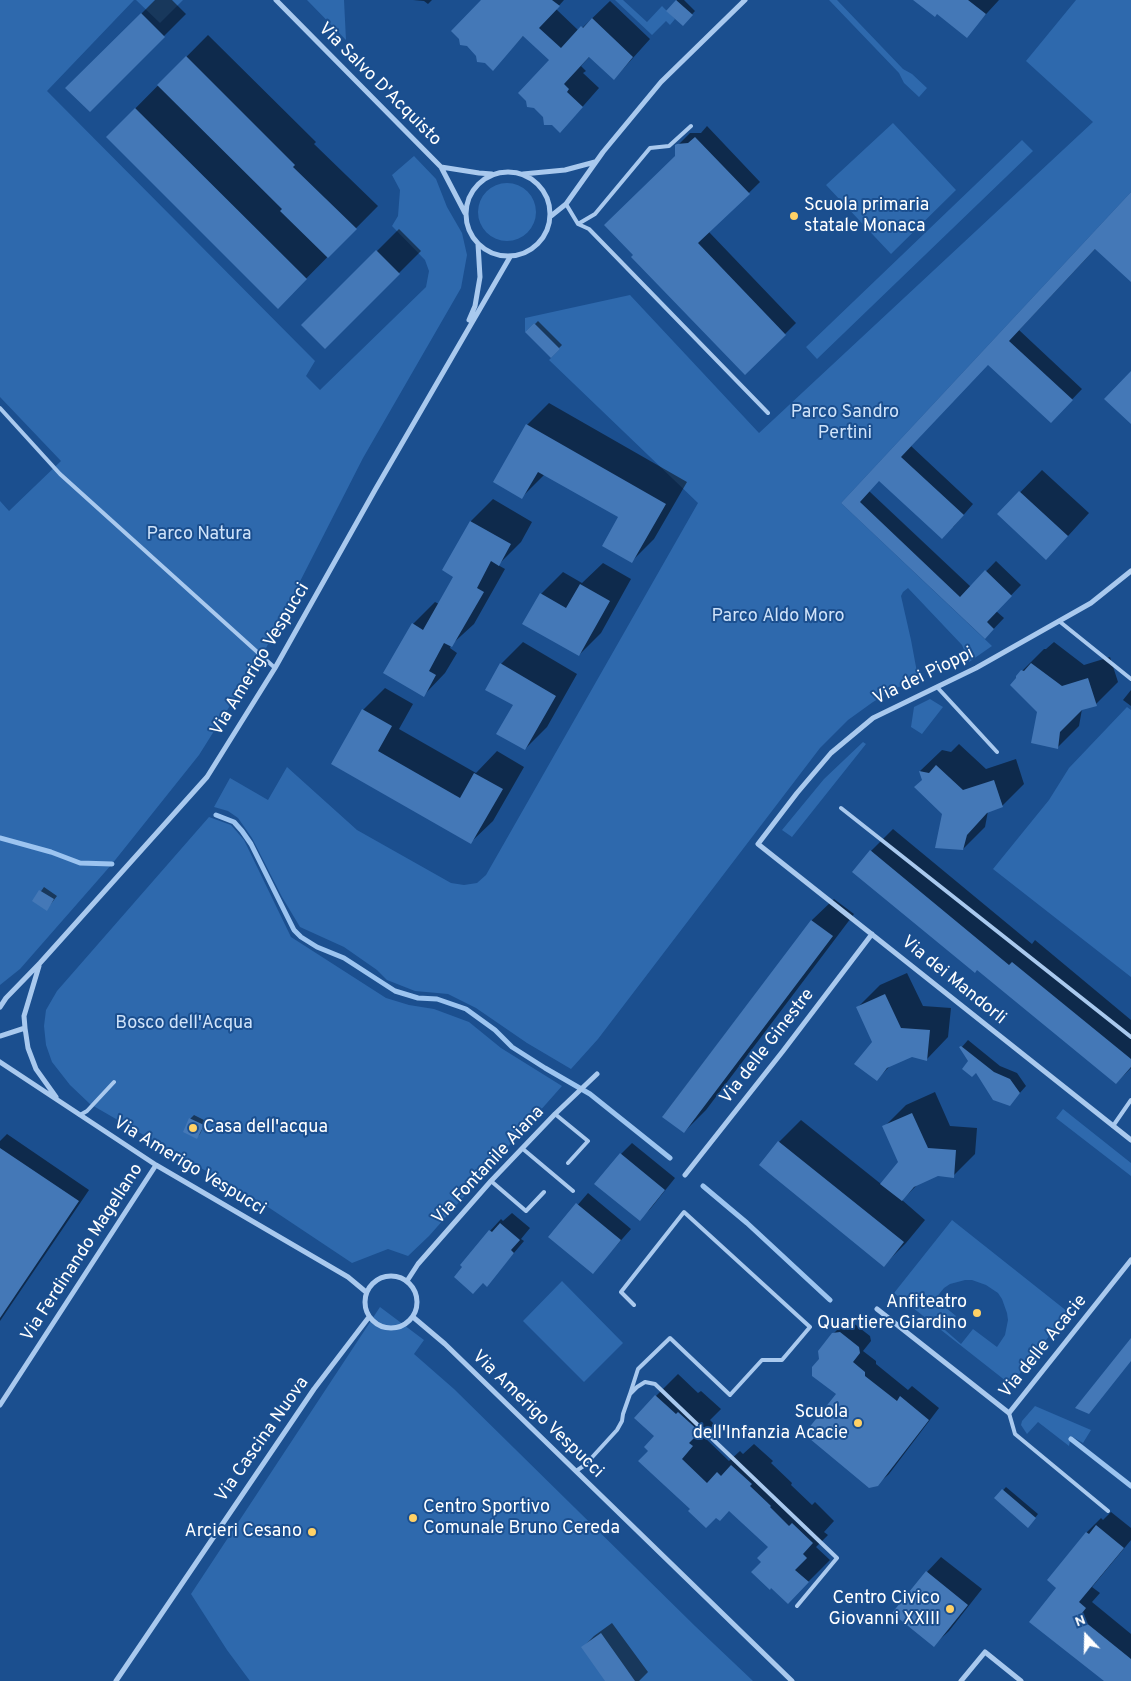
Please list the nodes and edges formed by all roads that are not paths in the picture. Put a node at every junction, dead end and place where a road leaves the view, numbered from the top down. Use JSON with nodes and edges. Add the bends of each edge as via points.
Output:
{"nodes":[{"id":1,"x":276,"y":0,"type":"edge"},
{"id":2,"x":745,"y":0,"type":"edge"},
{"id":3,"x":691,"y":126,"type":"dead end"},
{"id":4,"x":595,"y":162,"type":"junction"},
{"id":5,"x":441,"y":167,"type":"junction"},
{"id":6,"x":496,"y":174,"type":"junction"},
{"id":7,"x":523,"y":174,"type":"junction"},
{"id":8,"x":566,"y":204,"type":"junction"},
{"id":9,"x":465,"y":213,"type":"junction"},
{"id":10,"x":551,"y":216,"type":"junction"},
{"id":11,"x":578,"y":224,"type":"junction"},
{"id":12,"x":478,"y":244,"type":"junction"},
{"id":13,"x":510,"y":257,"type":"junction"},
{"id":14,"x":461,"y":339,"type":"junction"},
{"id":15,"x":0,"y":408,"type":"edge"},
{"id":16,"x":768,"y":413,"type":"dead end"},
{"id":17,"x":1131,"y":571,"type":"edge"},
{"id":18,"x":1059,"y":622,"type":"junction"},
{"id":19,"x":275,"y":668,"type":"junction"},
{"id":20,"x":1131,"y":679,"type":"edge"},
{"id":21,"x":937,"y":687,"type":"junction"},
{"id":22,"x":997,"y":752,"type":"dead end"},
{"id":23,"x":841,"y":808,"type":"dead end"},
{"id":24,"x":758,"y":844,"type":"joint"},
{"id":25,"x":872,"y":934,"type":"junction"},
{"id":26,"x":40,"y":963,"type":"junction"},
{"id":27,"x":3,"y":999,"type":"edge"},
{"id":28,"x":0,"y":1007,"type":"edge"},
{"id":29,"x":25,"y":1028,"type":"junction"},
{"id":30,"x":0,"y":1036,"type":"edge"},
{"id":31,"x":1131,"y":1037,"type":"edge"},
{"id":32,"x":0,"y":1062,"type":"edge"},
{"id":33,"x":597,"y":1074,"type":"dead end"},
{"id":34,"x":114,"y":1082,"type":"dead end"},
{"id":35,"x":58,"y":1100,"type":"junction"},
{"id":36,"x":1131,"y":1100,"type":"edge"},
{"id":37,"x":555,"y":1114,"type":"junction"},
{"id":38,"x":80,"y":1115,"type":"junction"},
{"id":39,"x":1113,"y":1126,"type":"junction"},
{"id":40,"x":1131,"y":1140,"type":"edge"},
{"id":41,"x":522,"y":1148,"type":"junction"},
{"id":42,"x":568,"y":1163,"type":"dead end"},
{"id":43,"x":156,"y":1165,"type":"junction"},
{"id":44,"x":685,"y":1175,"type":"dead end"},
{"id":45,"x":491,"y":1181,"type":"junction"},
{"id":46,"x":573,"y":1190,"type":"dead end"},
{"id":47,"x":544,"y":1192,"type":"dead end"},
{"id":48,"x":1131,"y":1260,"type":"edge"},
{"id":49,"x":407,"y":1280,"type":"junction"},
{"id":50,"x":366,"y":1292,"type":"junction"},
{"id":51,"x":634,"y":1305,"type":"dead end"},
{"id":52,"x":877,"y":1309,"type":"dead end"},
{"id":53,"x":369,"y":1317,"type":"junction"},
{"id":54,"x":413,"y":1317,"type":"junction"},
{"id":55,"x":630,"y":1394,"type":"junction"},
{"id":56,"x":0,"y":1405,"type":"edge"},
{"id":57,"x":1009,"y":1413,"type":"junction"},
{"id":58,"x":576,"y":1471,"type":"junction"},
{"id":59,"x":1108,"y":1511,"type":"dead end"},
{"id":60,"x":797,"y":1606,"type":"dead end"},
{"id":61,"x":116,"y":1681,"type":"edge"},
{"id":62,"x":792,"y":1681,"type":"edge"},
{"id":63,"x":961,"y":1681,"type":"edge"},
{"id":64,"x":1021,"y":1681,"type":"edge"}],
"edges":[{"from":1,"to":5,"type":"street","name":"Via Salvo D'Acquisto"},
{"from":2,"to":4,"type":"street","via":[[661,82]]},
{"from":3,"to":11,"type":"lane","via":[[669,146],[650,148],[595,214]]},
{"from":4,"to":7,"type":"street","via":[[565,170]]},
{"from":4,"to":8,"type":"street"},
{"from":5,"to":6,"type":"street"},
{"from":5,"to":9,"type":"street","name":"Via Salvo D'Acquisto"},
{"from":6,"to":7,"type":"street"},
{"from":6,"to":9,"type":"street","via":[[478,184]]},
{"from":7,"to":10,"type":"street","via":[[544,190]]},
{"from":8,"to":10,"type":"street"},
{"from":8,"to":11,"type":"lane"},
{"from":9,"to":12,"type":"street","name":"Via Amerigo Vespucci","via":[[471,235]]},
{"from":10,"to":13,"type":"street","via":[[547,231],[538,244],[525,253]]},
{"from":11,"to":16,"type":"lane","via":[[589,229]]},
{"from":12,"to":13,"type":"street","via":[[493,254]]},
{"from":12,"to":14,"type":"street","name":"Via Amerigo Vespucci","via":[[480,277],[475,306]]},
{"from":13,"to":14,"type":"street","name":"Via Amerigo Vespucci"},
{"from":14,"to":19,"type":"street","name":"Via Amerigo Vespucci"},
{"from":15,"to":19,"type":"lane","via":[[60,474]]},
{"from":17,"to":18,"type":"street","name":"Via dei Pioppi","via":[[1091,604]]},
{"from":18,"to":20,"type":"lane"},
{"from":18,"to":21,"type":"street","name":"Via dei Pioppi"},
{"from":19,"to":26,"type":"street","name":"Via Amerigo Vespucci","via":[[207,777]]},
{"from":21,"to":22,"type":"lane"},
{"from":21,"to":24,"type":"street","name":"Via dei Pioppi","via":[[873,718],[831,753]]},
{"from":23,"to":31,"type":"lane"},
{"from":24,"to":25,"type":"street","name":"Via dei Mandorli"},
{"from":25,"to":39,"type":"street","name":"Via dei Mandorli"},
{"from":25,"to":44,"type":"street","name":"Via delle Ginestre"},
{"from":26,"to":27,"type":"street","name":"Via Amerigo Vespucci"},
{"from":26,"to":29,"type":"street","via":[[24,1016]]},
{"from":27,"to":28,"type":"street","name":"Via Amerigo Vespucci"},
{"from":29,"to":30,"type":"street"},
{"from":29,"to":35,"type":"street","via":[[36,1068]]},
{"from":32,"to":35,"type":"street","name":"Via Amerigo Vespucci"},
{"from":33,"to":37,"type":"street","name":"Via Fontanile Aiana"},
{"from":34,"to":38,"type":"lane"},
{"from":35,"to":38,"type":"street","name":"Via Amerigo Vespucci"},
{"from":36,"to":39,"type":"lane"},
{"from":37,"to":41,"type":"street","name":"Via Fontanile Aiana"},
{"from":37,"to":42,"type":"lane","via":[[588,1142]]},
{"from":38,"to":43,"type":"street","name":"Via Amerigo Vespucci"},
{"from":39,"to":40,"type":"street","name":"Via dei Mandorli"},
{"from":41,"to":45,"type":"street","name":"Via Fontanile Aiana"},
{"from":41,"to":46,"type":"lane"},
{"from":43,"to":50,"type":"street","name":"Via Amerigo Vespucci","via":[[348,1277]]},
{"from":43,"to":56,"type":"street","name":"Via Ferdinando Magellano"},
{"from":45,"to":47,"type":"lane","via":[[526,1211]]},
{"from":45,"to":49,"type":"street","name":"Via Fontanile Aiana"},
{"from":48,"to":57,"type":"street","name":"Via delle Acacie"},
{"from":49,"to":50,"type":"street","via":[[384,1276]]},
{"from":49,"to":54,"type":"street","via":[[418,1302]]},
{"from":50,"to":53,"type":"street","via":[[365,1309]]},
{"from":51,"to":55,"type":"lane","via":[[621,1292],[684,1212],[810,1327],[782,1360],[762,1360],[730,1395],[670,1338],[638,1369]]},
{"from":52,"to":57,"type":"street","name":"Via delle Acacie"},
{"from":53,"to":54,"type":"street","via":[[374,1323],[391,1328],[399,1327]]},
{"from":53,"to":61,"type":"street","name":"Via Cascina Nuova","via":[[314,1389]]},
{"from":54,"to":58,"type":"street","name":"Via Amerigo Vespucci"},
{"from":55,"to":58,"type":"lane","via":[[617,1430]]},
{"from":55,"to":60,"type":"lane","via":[[645,1382],[655,1384],[837,1558]]},
{"from":57,"to":59,"type":"lane","via":[[1015,1434]]},
{"from":58,"to":62,"type":"street","name":"Via Amerigo Vespucci"},
{"from":63,"to":64,"type":"street","via":[[986,1652]]}]}
